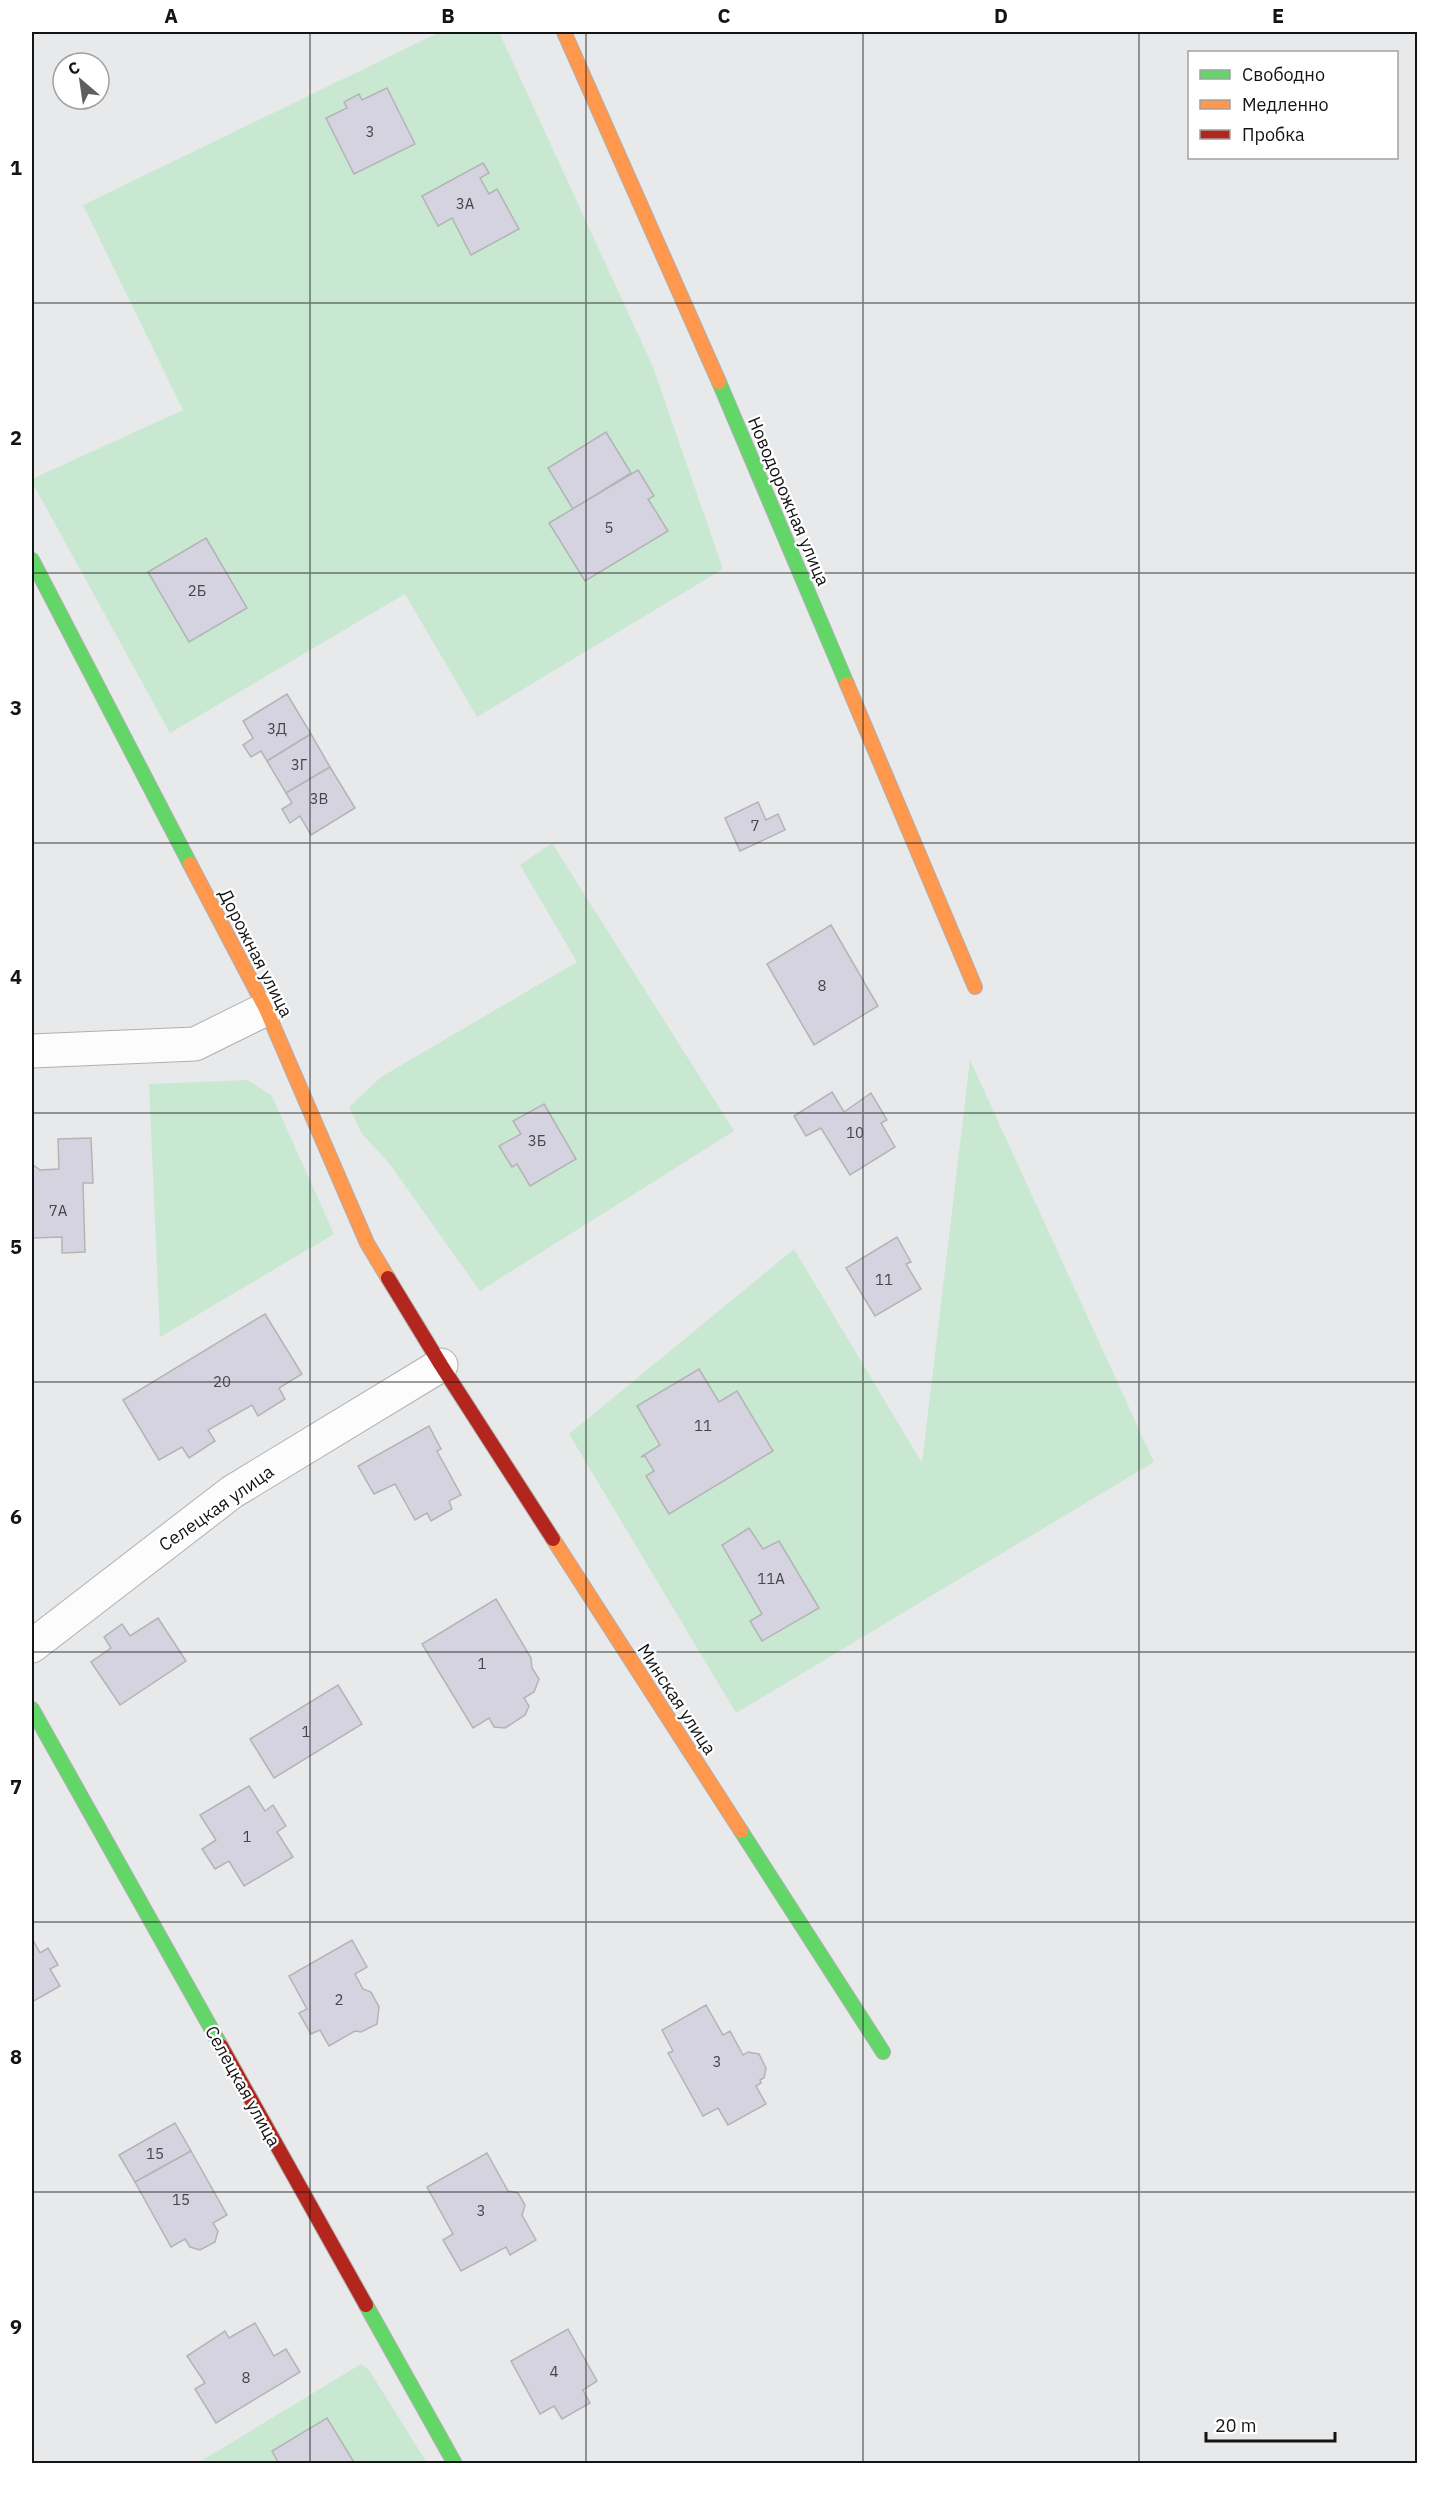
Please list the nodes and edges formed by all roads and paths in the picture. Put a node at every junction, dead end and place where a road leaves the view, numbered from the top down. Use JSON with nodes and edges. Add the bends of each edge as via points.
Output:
{"nodes":[{"id":1,"x":564,"y":32,"type":"edge"},
{"id":2,"x":32,"y":560,"type":"edge"},
{"id":3,"x":975,"y":987,"type":"dead end"},
{"id":4,"x":266,"y":1009,"type":"junction"},
{"id":5,"x":32,"y":1051,"type":"edge"},
{"id":6,"x":441,"y":1365,"type":"junction"},
{"id":7,"x":32,"y":1646,"type":"edge"},
{"id":8,"x":32,"y":1709,"type":"edge"},
{"id":9,"x":883,"y":2052,"type":"dead end"},
{"id":10,"x":455,"y":2463,"type":"edge"}],
"edges":[{"from":1,"to":3,"type":"street","name":"Новодорожная улица","via":[[690,314]]},
{"from":2,"to":4,"type":"street","name":"Дорожная улица"},
{"from":4,"to":5,"type":"street","via":[[195,1044]]},
{"from":4,"to":6,"type":"street","name":"Дорожная улица","via":[[367,1243]]},
{"from":6,"to":7,"type":"street","name":"Селецкая улица","via":[[232,1492]]},
{"from":6,"to":9,"type":"street","name":"Минская улица"},
{"from":8,"to":10,"type":"street","name":"Селецкая улица"}]}
